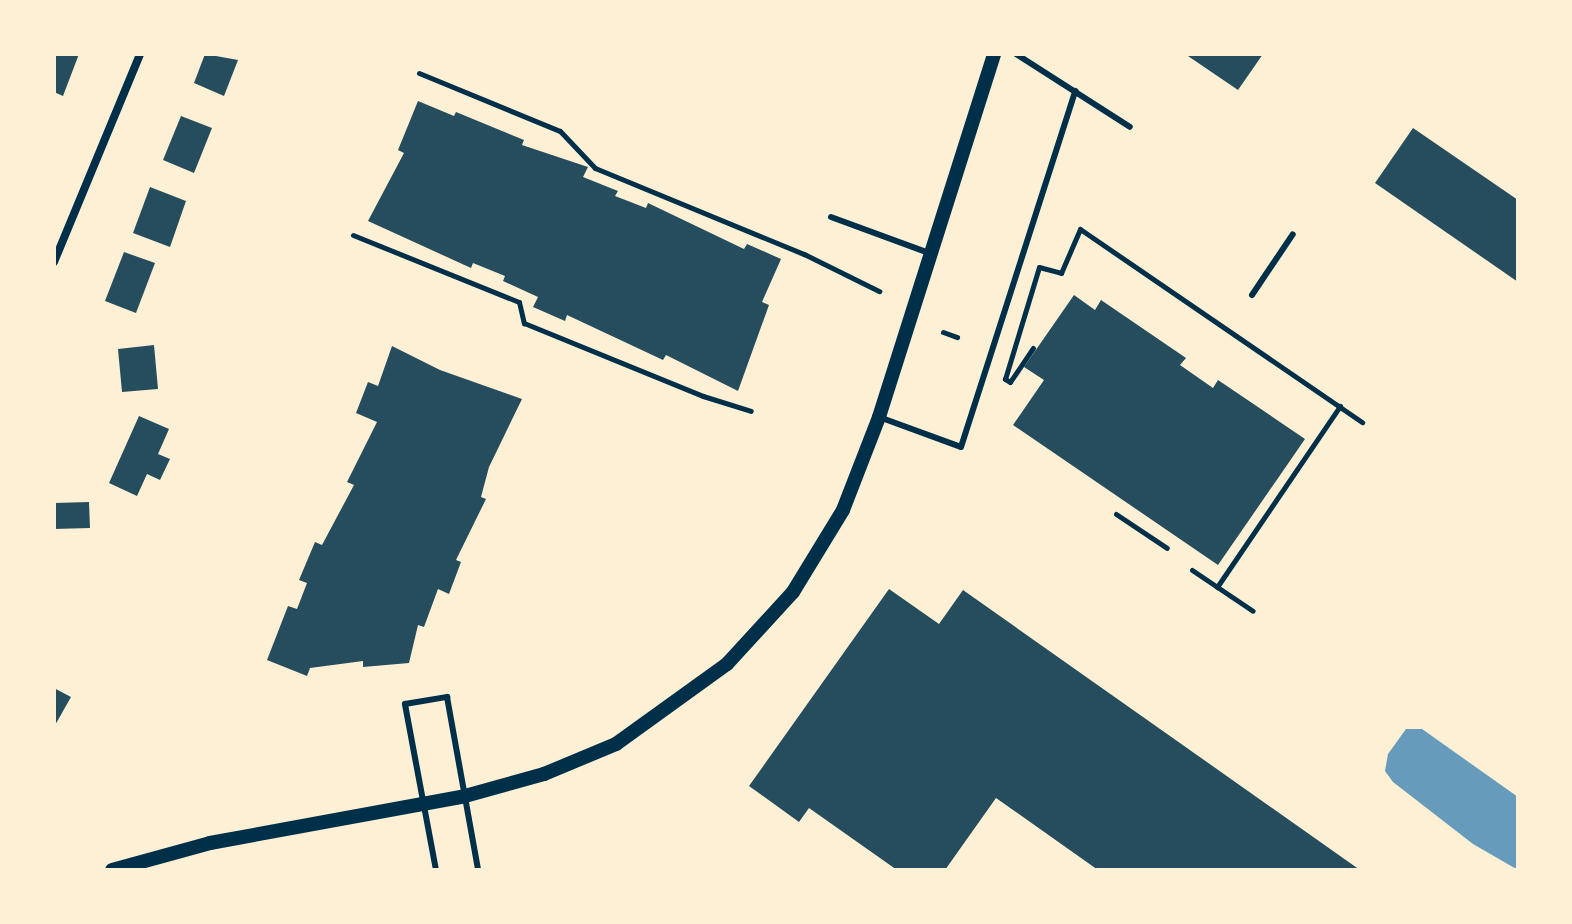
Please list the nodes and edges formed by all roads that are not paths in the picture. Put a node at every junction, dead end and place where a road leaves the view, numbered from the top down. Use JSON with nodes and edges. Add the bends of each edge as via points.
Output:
{"nodes":[{"id":1,"x":140,"y":54,"type":"edge"},
{"id":2,"x":994,"y":54,"type":"edge"},
{"id":3,"x":1016,"y":54,"type":"edge"},
{"id":4,"x":1075,"y":91,"type":"junction"},
{"id":5,"x":1130,"y":127,"type":"dead end"},
{"id":6,"x":831,"y":217,"type":"dead end"},
{"id":7,"x":1293,"y":234,"type":"dead end"},
{"id":8,"x":929,"y":253,"type":"junction"},
{"id":9,"x":54,"y":262,"type":"edge"},
{"id":10,"x":1252,"y":295,"type":"dead end"},
{"id":11,"x":879,"y":417,"type":"junction"},
{"id":12,"x":465,"y":796,"type":"junction"},
{"id":13,"x":423,"y":804,"type":"junction"},
{"id":14,"x":112,"y":870,"type":"edge"},
{"id":15,"x":436,"y":870,"type":"edge"},
{"id":16,"x":478,"y":870,"type":"edge"}],
"edges":[{"from":1,"to":9,"type":"street"},
{"from":2,"to":8,"type":"street"},
{"from":3,"to":4,"type":"lane"},
{"from":4,"to":5,"type":"lane"},
{"from":4,"to":11,"type":"lane","via":[[961,447]]},
{"from":6,"to":8,"type":"lane"},
{"from":7,"to":10,"type":"lane"},
{"from":8,"to":11,"type":"street"},
{"from":11,"to":12,"type":"street","via":[[821,551],[764,628],[727,664],[654,720],[580,762]]},
{"from":12,"to":13,"type":"street"},
{"from":12,"to":13,"type":"lane","via":[[447,697],[405,704]]},
{"from":12,"to":16,"type":"lane"},
{"from":13,"to":14,"type":"street","via":[[210,843]]},
{"from":13,"to":15,"type":"lane"}]}
